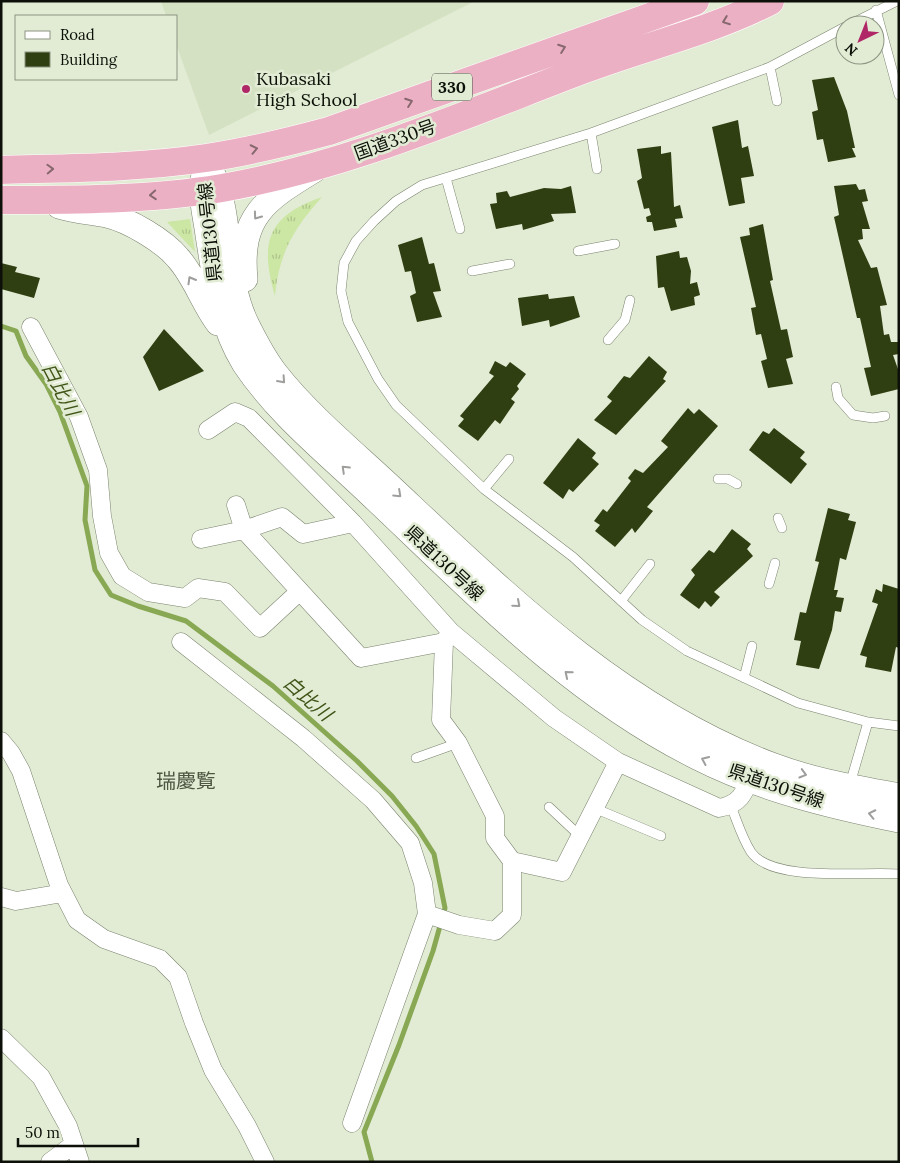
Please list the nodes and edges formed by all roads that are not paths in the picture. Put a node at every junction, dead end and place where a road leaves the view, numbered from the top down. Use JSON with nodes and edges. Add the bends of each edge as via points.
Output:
{"nodes":[{"id":1,"x":694,"y":1,"type":"edge"},
{"id":2,"x":770,"y":1,"type":"edge"},
{"id":3,"x":897,"y":1,"type":"edge"},
{"id":4,"x":876,"y":10,"type":"junction"},
{"id":5,"x":867,"y":15,"type":"edge"},
{"id":6,"x":835,"y":32,"type":"edge"},
{"id":7,"x":770,"y":67,"type":"junction"},
{"id":8,"x":899,"y":95,"type":"edge"},
{"id":9,"x":777,"y":101,"type":"dead end"},
{"id":10,"x":591,"y":133,"type":"junction"},
{"id":11,"x":206,"y":158,"type":"junction"},
{"id":12,"x":322,"y":165,"type":"junction"},
{"id":13,"x":598,"y":169,"type":"dead end"},
{"id":14,"x":1,"y":170,"type":"edge"},
{"id":15,"x":446,"y":178,"type":"junction"},
{"id":16,"x":211,"y":189,"type":"junction"},
{"id":17,"x":1,"y":200,"type":"edge"},
{"id":18,"x":42,"y":200,"type":"junction"},
{"id":19,"x":460,"y":229,"type":"dead end"},
{"id":20,"x":615,"y":244,"type":"dead end"},
{"id":21,"x":578,"y":251,"type":"dead end"},
{"id":22,"x":510,"y":264,"type":"dead end"},
{"id":23,"x":472,"y":271,"type":"dead end"},
{"id":24,"x":630,"y":300,"type":"dead end"},
{"id":25,"x":31,"y":327,"type":"dead end"},
{"id":26,"x":229,"y":334,"type":"junction"},
{"id":27,"x":608,"y":340,"type":"dead end"},
{"id":28,"x":264,"y":356,"type":"junction"},
{"id":29,"x":836,"y":387,"type":"dead end"},
{"id":30,"x":885,"y":416,"type":"dead end"},
{"id":31,"x":208,"y":430,"type":"dead end"},
{"id":32,"x":510,"y":459,"type":"dead end"},
{"id":33,"x":718,"y":479,"type":"dead end"},
{"id":34,"x":737,"y":484,"type":"dead end"},
{"id":35,"x":484,"y":489,"type":"junction"},
{"id":36,"x":236,"y":505,"type":"dead end"},
{"id":37,"x":778,"y":518,"type":"dead end"},
{"id":38,"x":353,"y":523,"type":"junction"},
{"id":39,"x":782,"y":528,"type":"dead end"},
{"id":40,"x":244,"y":530,"type":"junction"},
{"id":41,"x":201,"y":539,"type":"dead end"},
{"id":42,"x":775,"y":563,"type":"dead end"},
{"id":43,"x":650,"y":564,"type":"dead end"},
{"id":44,"x":769,"y":584,"type":"dead end"},
{"id":45,"x":300,"y":591,"type":"junction"},
{"id":46,"x":621,"y":601,"type":"junction"},
{"id":47,"x":448,"y":637,"type":"junction"},
{"id":48,"x":181,"y":642,"type":"dead end"},
{"id":49,"x":752,"y":646,"type":"dead end"},
{"id":50,"x":744,"y":678,"type":"junction"},
{"id":51,"x":868,"y":722,"type":"junction"},
{"id":52,"x":899,"y":726,"type":"edge"},
{"id":53,"x":1,"y":741,"type":"edge"},
{"id":54,"x":458,"y":743,"type":"junction"},
{"id":55,"x":416,"y":758,"type":"dead end"},
{"id":56,"x":618,"y":762,"type":"junction"},
{"id":57,"x":753,"y":769,"type":"junction"},
{"id":58,"x":899,"y":796,"type":"edge"},
{"id":59,"x":847,"y":798,"type":"junction"},
{"id":60,"x":731,"y":806,"type":"junction"},
{"id":61,"x":549,"y":807,"type":"dead end"},
{"id":62,"x":594,"y":808,"type":"junction"},
{"id":63,"x":899,"y":820,"type":"edge"},
{"id":64,"x":580,"y":836,"type":"junction"},
{"id":65,"x":661,"y":836,"type":"dead end"},
{"id":66,"x":512,"y":861,"type":"junction"},
{"id":67,"x":899,"y":874,"type":"edge"},
{"id":68,"x":63,"y":893,"type":"junction"},
{"id":69,"x":1,"y":897,"type":"edge"},
{"id":70,"x":429,"y":915,"type":"junction"},
{"id":71,"x":1,"y":1038,"type":"edge"},
{"id":72,"x":352,"y":1123,"type":"dead end"},
{"id":73,"x":74,"y":1144,"type":"junction"},
{"id":74,"x":50,"y":1162,"type":"edge"},
{"id":75,"x":80,"y":1162,"type":"edge"},
{"id":76,"x":265,"y":1162,"type":"edge"}],
"edges":[{"from":11,"to":1,"type":"highway","name":"国道330号","number":"330","one_way":true,"via":[[329,131]]},
{"from":2,"to":12,"type":"highway","name":"国道330号","number":"330","one_way":true,"via":[[719,23]]},
{"from":3,"to":4,"type":"lane"},
{"from":4,"to":5,"type":"lane"},
{"from":4,"to":8,"type":"lane"},
{"from":6,"to":7,"type":"lane"},
{"from":7,"to":9,"type":"lane"},
{"from":7,"to":10,"type":"lane"},
{"from":10,"to":13,"type":"lane"},
{"from":10,"to":15,"type":"lane"},
{"from":14,"to":11,"type":"highway","name":"国道330号","number":"330","one_way":true,"via":[[114,166]]},
{"from":11,"to":16,"type":"main road","name":"県道130号線"},
{"from":12,"to":16,"type":"highway","name":"国道330号","number":"330"},
{"from":12,"to":28,"type":"main road","one_way":true,"via":[[269,201],[252,221],[247,235],[242,253],[246,288]]},
{"from":15,"to":19,"type":"lane"},
{"from":15,"to":35,"type":"lane","via":[[422,185],[374,220],[356,241],[344,263],[341,290],[348,322],[378,379],[396,404]]},
{"from":16,"to":18,"type":"highway","name":"国道330号","number":"330","one_way":true},
{"from":16,"to":26,"type":"main road","name":"県道130号線","via":[[216,285]]},
{"from":16,"to":28,"type":"main road","name":"県道130号線","via":[[232,284],[247,324]]},
{"from":17,"to":18,"type":"highway","name":"国道330号","number":"330"},
{"from":26,"to":18,"type":"main road","one_way":true,"via":[[210,313],[178,258],[156,240],[131,224],[108,215],[71,210]]},
{"from":20,"to":21,"type":"lane"},
{"from":22,"to":23,"type":"lane"},
{"from":24,"to":27,"type":"lane","via":[[625,320]]},
{"from":25,"to":45,"type":"street","via":[[79,417],[98,470],[109,554],[122,576],[148,592],[186,598],[198,588],[225,592],[260,628]]},
{"from":57,"to":26,"type":"main road","name":"県道130号線","one_way":true,"via":[[699,758],[651,732],[588,691],[534,646],[283,412],[244,362]]},
{"from":28,"to":57,"type":"main road","name":"県道130号線","one_way":true,"via":[[292,392],[548,632],[600,672],[663,713],[708,737]]},
{"from":29,"to":30,"type":"lane","via":[[838,398],[853,415]]},
{"from":31,"to":38,"type":"street","via":[[235,412],[249,418]]},
{"from":32,"to":35,"type":"lane"},
{"from":33,"to":34,"type":"lane","via":[[728,479]]},
{"from":35,"to":46,"type":"lane","via":[[574,557]]},
{"from":36,"to":40,"type":"street"},
{"from":37,"to":39,"type":"lane"},
{"from":38,"to":40,"type":"street","via":[[304,534],[282,517]]},
{"from":38,"to":47,"type":"street"},
{"from":40,"to":41,"type":"street"},
{"from":40,"to":45,"type":"street"},
{"from":42,"to":44,"type":"lane"},
{"from":43,"to":46,"type":"lane"},
{"from":45,"to":47,"type":"street","via":[[361,658]]},
{"from":46,"to":50,"type":"lane","via":[[686,651]]},
{"from":47,"to":54,"type":"street","via":[[441,720]]},
{"from":47,"to":56,"type":"street"},
{"from":48,"to":70,"type":"street","via":[[303,738],[373,800],[410,844]]},
{"from":49,"to":50,"type":"lane"},
{"from":50,"to":51,"type":"lane","via":[[798,703]]},
{"from":51,"to":52,"type":"lane"},
{"from":51,"to":59,"type":"lane"},
{"from":53,"to":68,"type":"street","via":[[21,771]]},
{"from":54,"to":55,"type":"lane"},
{"from":54,"to":66,"type":"street","via":[[496,816],[495,838]]},
{"from":56,"to":60,"type":"street","via":[[719,808]]},
{"from":56,"to":62,"type":"street"},
{"from":57,"to":59,"type":"main road","name":"県道130号線","via":[[776,767]]},
{"from":57,"to":60,"type":"street","via":[[742,796]]},
{"from":58,"to":59,"type":"main road","name":"県道130号線"},
{"from":63,"to":59,"type":"main road","name":"県道130号線","one_way":true},
{"from":60,"to":67,"type":"lane","via":[[752,853],[762,862],[781,870]]},
{"from":61,"to":64,"type":"lane"},
{"from":62,"to":64,"type":"street"},
{"from":62,"to":65,"type":"lane"},
{"from":64,"to":66,"type":"street","via":[[562,872]]},
{"from":66,"to":70,"type":"street","via":[[512,915],[495,931]]},
{"from":68,"to":69,"type":"street","via":[[16,901]]},
{"from":68,"to":76,"type":"street","via":[[77,920],[91,932],[160,960],[178,977],[213,1070],[248,1126]]},
{"from":70,"to":72,"type":"street"},
{"from":71,"to":73,"type":"street","via":[[41,1077],[68,1126]]},
{"from":73,"to":74,"type":"street"},
{"from":73,"to":75,"type":"street"}]}
